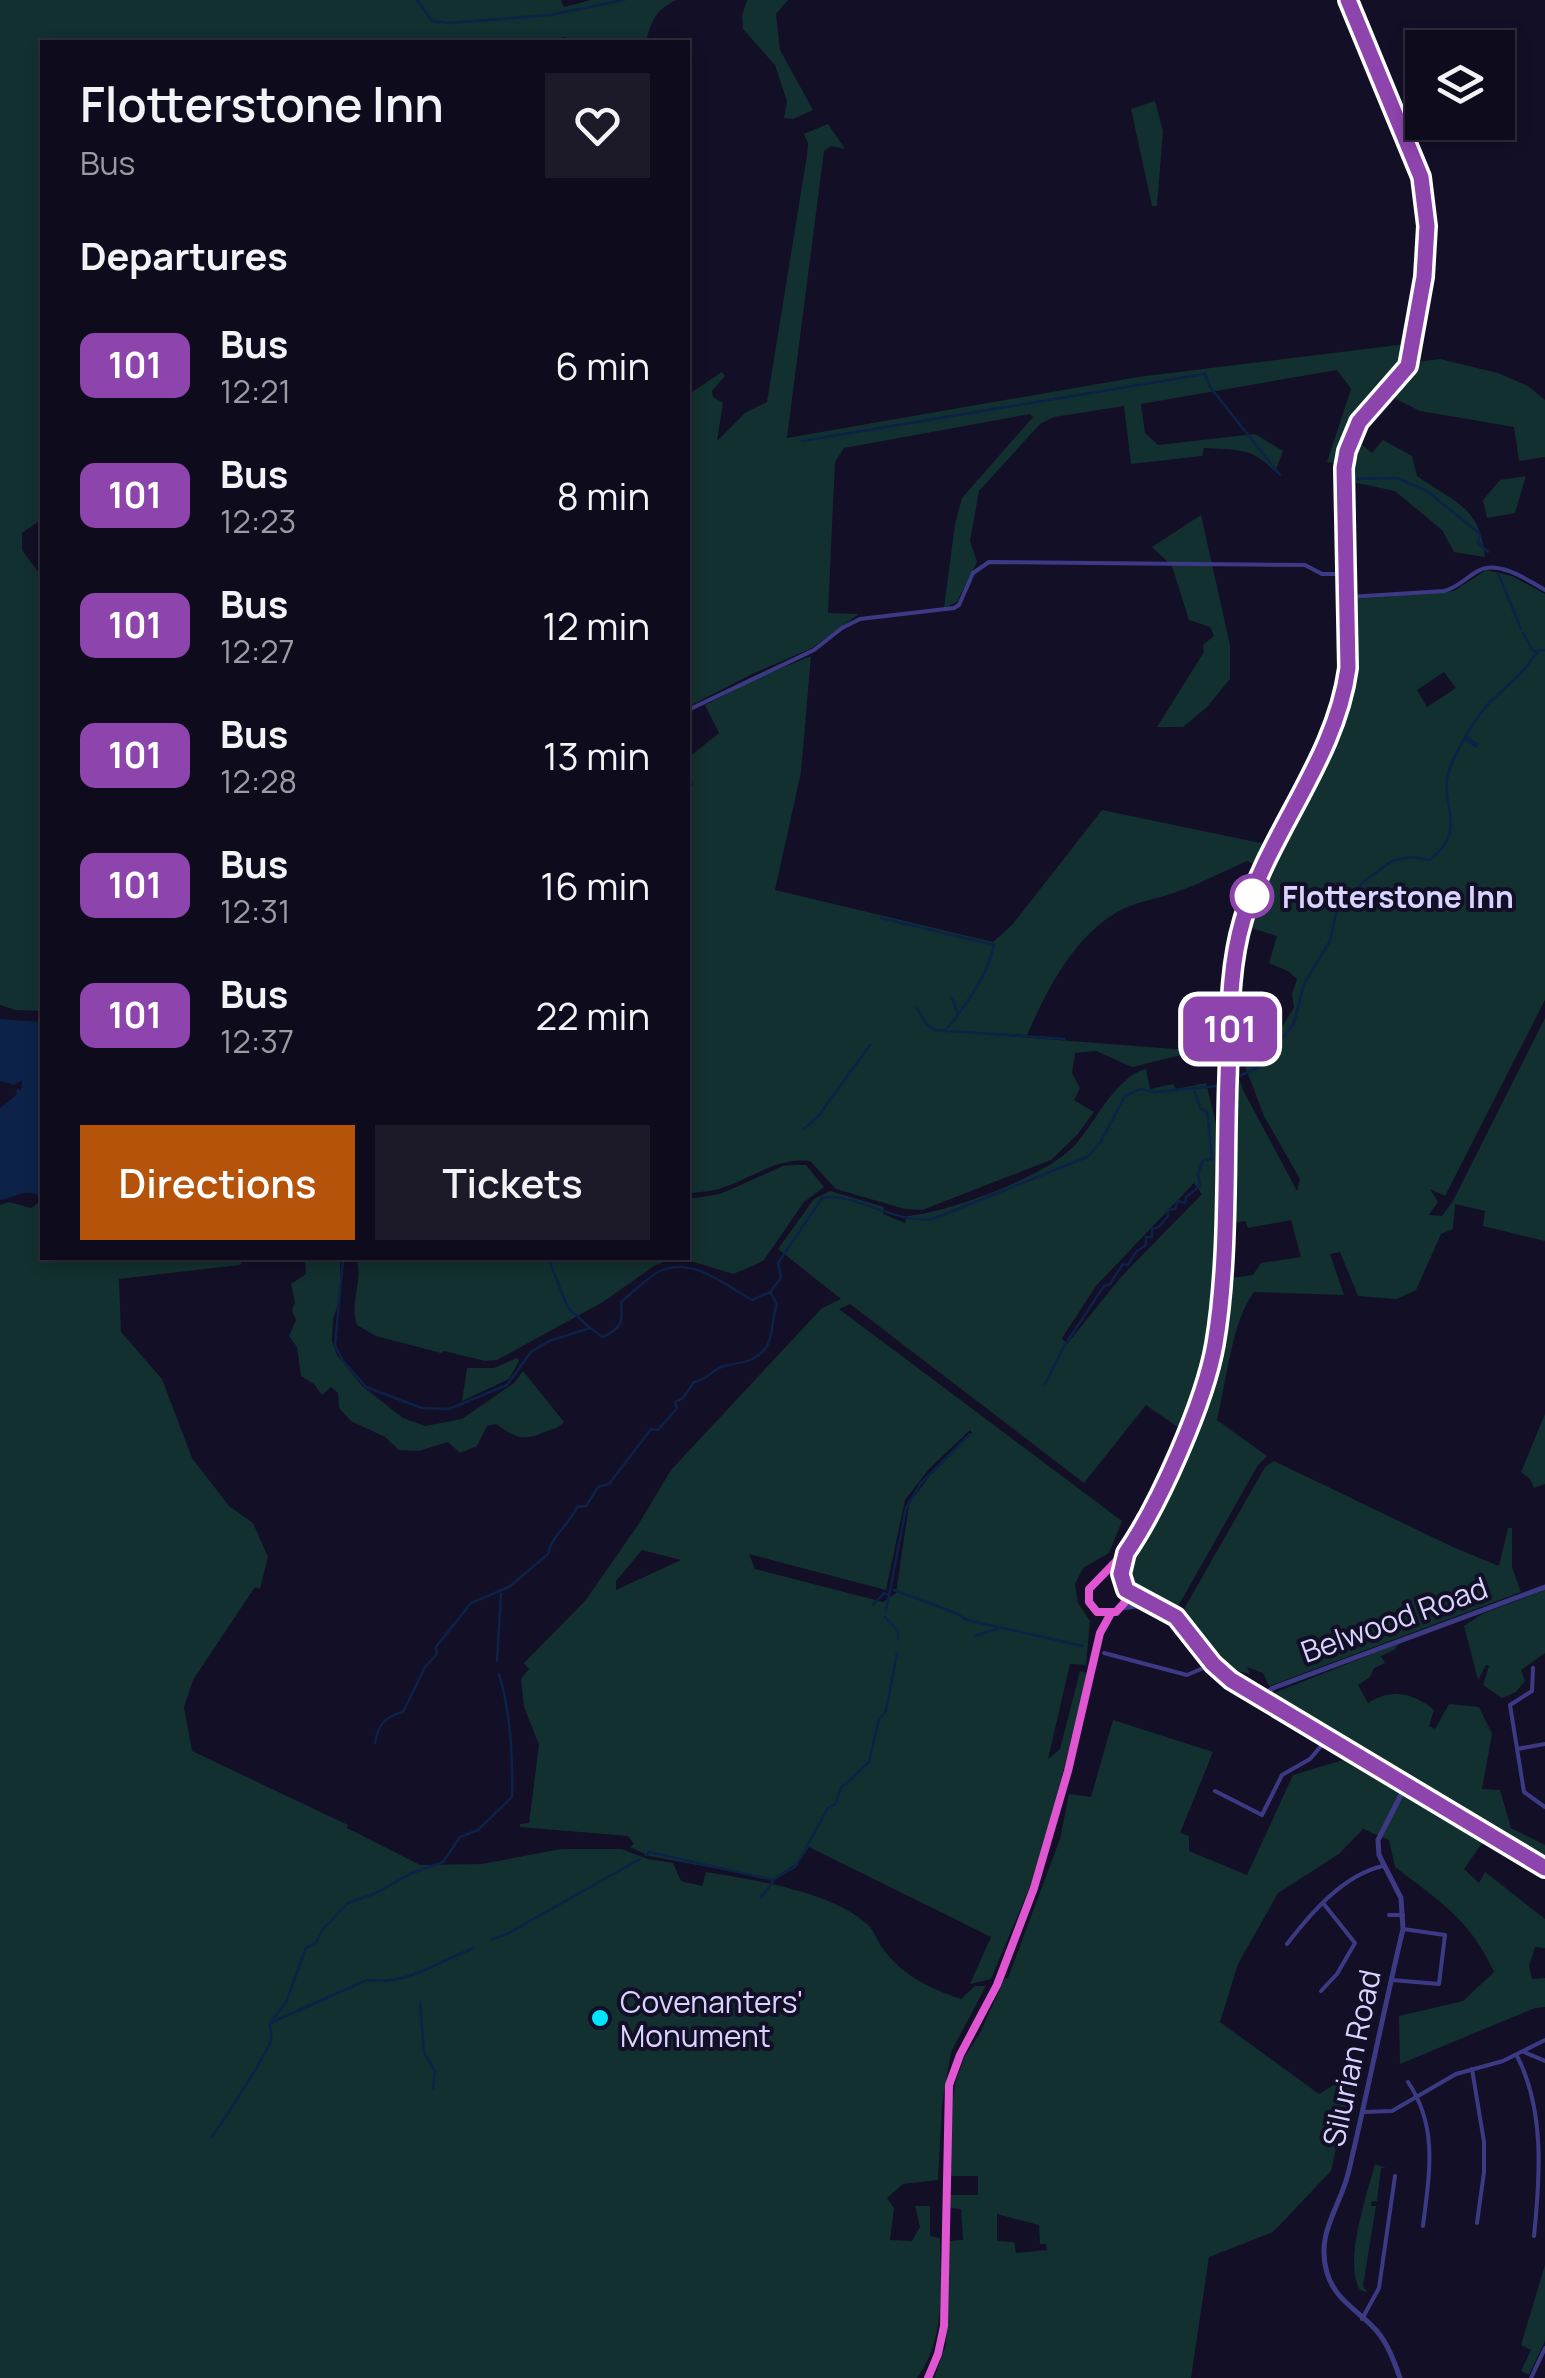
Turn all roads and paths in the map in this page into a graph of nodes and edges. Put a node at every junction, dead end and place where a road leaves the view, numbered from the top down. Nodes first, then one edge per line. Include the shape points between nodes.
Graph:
1 (1348, 0) edge
2 (1348, 574) junction
3 (1545, 590) edge
4 (1349, 597) junction
5 (690, 709) edge
6 (1126, 1553) junction
7 (1101, 1576) junction
8 (1124, 1586) junction
9 (1545, 1587) edge
10 (1152, 1604) junction
11 (1122, 1608) junction
12 (1097, 1612) junction
13 (1110, 1614) junction
14 (1100, 1632) junction
15 (1104, 1653) dead end
16 (1213, 1664) junction
17 (1533, 1668) dead end
18 (1262, 1697) junction
19 (1328, 1738) junction
20 (1545, 1744) edge
21 (1517, 1748) junction
22 (1406, 1786) junction
23 (1215, 1792) dead end
24 (1545, 1808) edge
25 (1383, 1866) junction
26 (1545, 1868) edge
27 (1323, 1903) junction
28 (1389, 1915) dead end
29 (1403, 1916) junction
30 (1402, 1929) junction
31 (1287, 1944) dead end
32 (1390, 1980) junction
33 (1321, 1991) dead end
34 (1545, 2040) edge
35 (1524, 2052) junction
36 (1517, 2056) junction
37 (1545, 2061) edge
38 (1472, 2069) junction
39 (1408, 2082) dead end
40 (1418, 2098) junction
41 (1360, 2113) junction
42 (1395, 2176) dead end
43 (1477, 2223) dead end
44 (1422, 2226) dead end
45 (1534, 2236) dead end
46 (1362, 2318) junction
47 (1545, 2348) edge
48 (928, 2378) edge
49 (1400, 2378) edge
50 (1531, 2378) edge

1 - 2 highway via 1421,177 1427,226 1408,366 1370,406 1347,451
2 - 4 highway
2 - 5 street via 1322,574 1305,565 989,562 973,573 954,608 860,619 814,650
3 - 4 street via 1486,568 1444,591
4 - 6 highway via 1342,700 1243,918 1232,984 1220,1291 1211,1360 1194,1417
6 - 7 highway
6 - 8 highway
7 - 8 highway
7 - 12 highway via 1088,1596
8 - 10 street
8 - 11 highway
9 - 18 street, Belwood Road
10 - 11 street
10 - 16 street via 1176,1617
11 - 13 highway
12 - 13 highway
12 - 14 highway
13 - 14 highway
14 - 48 highway via 1034,1888 949,2084 944,2326
15 - 16 street via 1187,1675
16 - 18 street
17 - 21 street via 1532,1692 1510,1705
18 - 19 street
19 - 22 street
19 - 23 street via 1299,1768 1282,1775 1262,1815
20 - 21 street
21 - 24 street via 1524,1792
22 - 25 street, Silurian Road via 1378,1840
22 - 26 street
25 - 27 street
25 - 29 street, Silurian Road via 1397,1886
27 - 31 street
27 - 33 street via 1355,1943
28 - 29 street
29 - 30 street, Silurian Road
30 - 32 street, Silurian Road
30 - 32 street via 1445,1936 1439,1984
32 - 41 street, Silurian Road
34 - 35 street
35 - 36 street
35 - 37 street
36 - 38 street
36 - 45 street via 1530,2088 1540,2150
38 - 40 street
38 - 43 street via 1484,2157
39 - 40 street
40 - 41 street via 1392,2111
40 - 44 street via 1430,2142
41 - 46 street, Silurian Road via 1324,2250 1338,2296
42 - 46 street via 1379,2288
46 - 49 street, Silurian Road via 1387,2346
47 - 50 street

